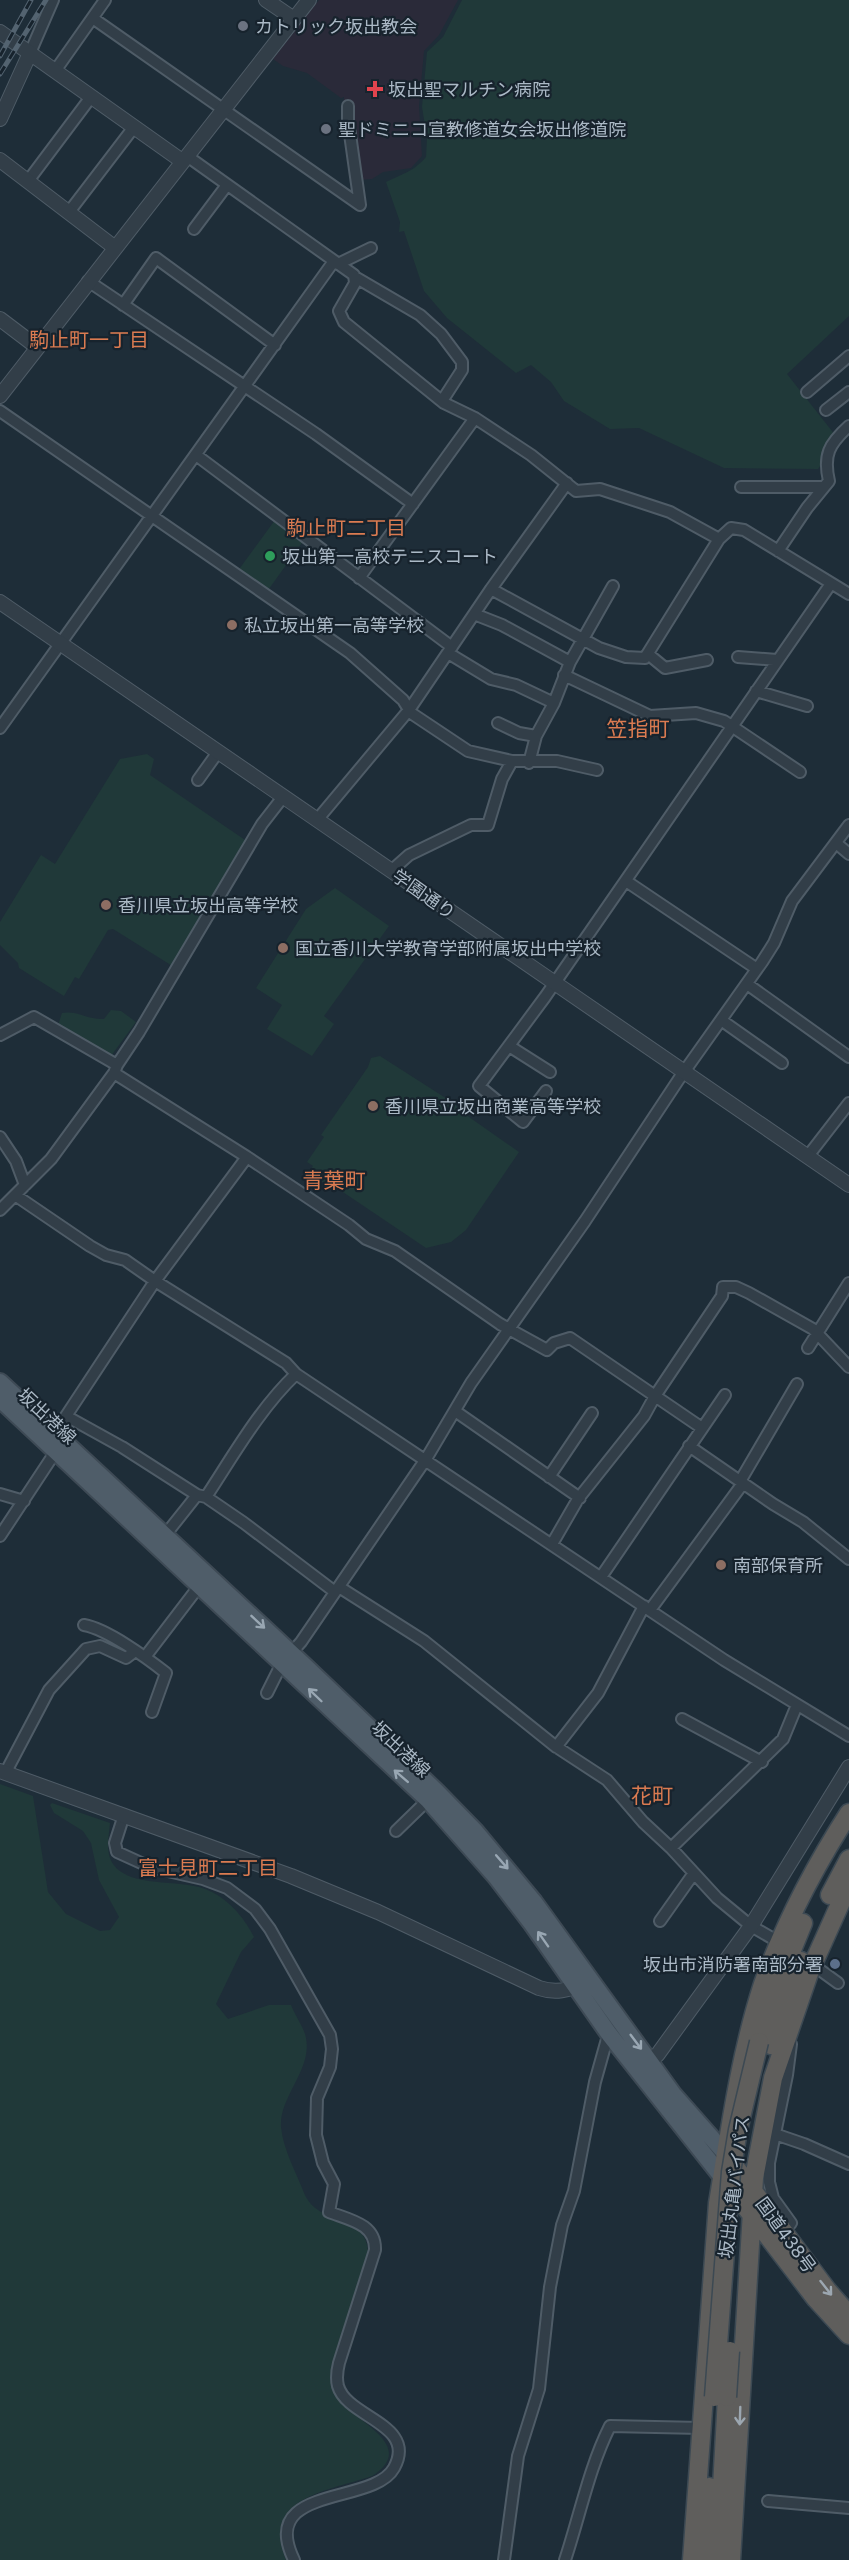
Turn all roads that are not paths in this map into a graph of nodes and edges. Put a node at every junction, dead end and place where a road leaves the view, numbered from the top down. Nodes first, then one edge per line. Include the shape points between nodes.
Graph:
1 (53, 0) edge
2 (105, 0) edge
3 (266, 0) edge
4 (309, 0) edge
5 (94, 19) junction
6 (294, 19) junction
7 (0, 32) edge
8 (30, 53) junction
9 (56, 71) junction
10 (91, 97) junction
11 (348, 106) dead end
12 (225, 109) junction
13 (0, 119) edge
14 (134, 127) junction
15 (184, 159) junction
16 (0, 160) edge
17 (28, 181) junction
18 (227, 185) junction
19 (69, 212) junction
20 (194, 229) dead end
21 (114, 247) junction
22 (371, 248) dead end
23 (336, 263) junction
24 (355, 278) junction
25 (88, 281) junction
26 (123, 305) junction
27 (2, 322) edge
28 (275, 345) junction
29 (37, 347) junction
30 (849, 356) edge
31 (244, 388) junction
32 (807, 392) dead end
33 (849, 392) edge
34 (0, 396) edge
35 (442, 400) junction
36 (826, 410) dead end
37 (0, 411) edge
38 (475, 418) junction
39 (849, 426) edge
40 (196, 455) junction
41 (567, 483) junction
42 (741, 487) dead end
43 (823, 488) junction
44 (413, 504) junction
45 (152, 517) junction
46 (719, 540) junction
47 (778, 551) junction
48 (359, 578) junction
49 (830, 585) junction
50 (613, 586) dead end
51 (491, 589) junction
52 (849, 594) edge
53 (0, 603) edge
54 (474, 614) junction
55 (584, 639) junction
56 (60, 644) junction
57 (450, 650) junction
58 (648, 654) junction
59 (738, 657) dead end
60 (707, 660) dead end
61 (777, 660) junction
62 (570, 662) junction
63 (564, 675) junction
64 (756, 691) junction
65 (554, 703) junction
66 (807, 706) dead end
67 (409, 710) junction
68 (498, 723) dead end
69 (731, 726) junction
70 (0, 728) edge
71 (536, 736) junction
72 (218, 752) junction
73 (512, 761) junction
74 (529, 763) junction
75 (597, 770) dead end
76 (800, 772) dead end
77 (198, 780) dead end
78 (283, 797) junction
79 (317, 820) junction
80 (849, 825) edge
81 (836, 843) junction
82 (849, 854) edge
83 (391, 871) junction
84 (626, 881) junction
85 (757, 969) junction
86 (554, 984) junction
87 (747, 984) junction
88 (721, 1020) junction
89 (0, 1035) edge
90 (509, 1046) junction
91 (849, 1057) edge
92 (782, 1063) dead end
93 (116, 1069) junction
94 (550, 1072) dead end
95 (684, 1072) junction
96 (546, 1091) dead end
97 (849, 1103) edge
98 (0, 1137) edge
99 (808, 1156) junction
100 (247, 1157) junction
101 (25, 1185) junction
102 (849, 1185) edge
103 (15, 1195) junction
104 (0, 1210) edge
105 (155, 1281) junction
106 (849, 1283) edge
107 (509, 1330) junction
108 (817, 1333) junction
109 (808, 1348) dead end
110 (849, 1367) edge
111 (296, 1374) junction
112 (0, 1382) edge
113 (797, 1384) dead end
114 (725, 1395) dead end
115 (654, 1396) junction
116 (0, 1399) edge
117 (455, 1411) junction
118 (592, 1413) dead end
119 (66, 1416) junction
120 (702, 1428) junction
121 (56, 1443) junction
122 (689, 1446) junction
123 (426, 1459) junction
124 (549, 1477) junction
125 (742, 1482) junction
126 (0, 1494) edge
127 (202, 1496) junction
128 (580, 1498) junction
129 (24, 1500) junction
130 (0, 1536) edge
131 (161, 1540) junction
132 (552, 1544) junction
133 (849, 1559) edge
134 (601, 1577) junction
135 (204, 1580) junction
136 (337, 1590) junction
137 (647, 1608) junction
138 (84, 1625) dead end
139 (140, 1654) junction
140 (286, 1658) junction
141 (267, 1693) dead end
142 (797, 1705) junction
143 (152, 1712) dead end
144 (682, 1719) dead end
145 (849, 1736) edge
146 (556, 1747) junction
147 (762, 1762) junction
148 (849, 1767) edge
149 (4, 1773) edge
150 (432, 1796) junction
151 (849, 1813) edge
152 (124, 1815) junction
153 (396, 1831) dead end
154 (849, 1834) edge
155 (671, 1848) junction
156 (849, 1859) edge
157 (694, 1873) junction
158 (849, 1884) edge
159 (660, 1921) dead end
160 (751, 1926) junction
161 (782, 1944) junction
162 (810, 1962) junction
163 (582, 1982) junction
164 (838, 1983) dead end
165 (616, 2014) junction
166 (609, 2034) junction
167 (792, 2038) dead end
168 (765, 2044) junction
169 (646, 2067) junction
170 (733, 2113) junction
171 (704, 2129) junction
172 (769, 2132) junction
173 (725, 2153) junction
174 (849, 2164) edge
175 (722, 2176) junction
176 (754, 2190) junction
177 (751, 2217) junction
178 (779, 2244) junction
179 (749, 2254) junction
180 (849, 2315) edge
181 (849, 2335) edge
182 (721, 2397) junction
183 (701, 2428) junction
184 (768, 2501) dead end
185 (849, 2508) edge
186 (294, 2560) edge
187 (504, 2560) edge
188 (565, 2560) edge
189 (692, 2560) edge
190 (705, 2560) edge
191 (718, 2560) edge
192 (731, 2560) edge

1 - 8 street
2 - 5 street
3 - 6 street
4 - 6 street
5 - 9 street
5 - 12 street
6 - 12 street
7 - 8 street
8 - 9 street
8 - 13 street
9 - 10 street
10 - 14 street
10 - 17 street
11 - 12 street via 360,205
12 - 15 street
14 - 15 street
14 - 19 street
15 - 18 street
15 - 21 street
16 - 17 street
17 - 19 street
18 - 20 street
18 - 23 street
19 - 21 street
21 - 25 street
22 - 23 street
23 - 24 street
23 - 28 street
24 - 35 street via 339,311 341,319
24 - 35 street via 420,315 462,362 462,370
25 - 26 street
25 - 29 street
26 - 28 street via 156,258
26 - 31 street
27 - 29 street
28 - 31 street
29 - 34 street
30 - 32 street
31 - 40 street
31 - 44 street
33 - 36 street
35 - 38 street
37 - 45 street
38 - 41 street
38 - 44 street
39 - 43 street via 827,453 829,481
40 - 45 street
40 - 48 street
41 - 46 street via 578,491 600,489 670,512
41 - 51 street
42 - 43 street
43 - 47 street
44 - 48 street
45 - 56 street
45 - 67 street via 350,653 403,700
46 - 47 street via 728,530 737,528
46 - 58 street
47 - 49 street
48 - 57 street
49 - 52 street
49 - 61 street
50 - 55 street
51 - 54 street
51 - 55 street
53 - 56 street, 学園通り
54 - 57 street
54 - 62 street
55 - 58 street via 626,657 645,658
55 - 62 street
56 - 70 street
56 - 72 street, 学園通り
57 - 65 street via 491,679 516,685
57 - 67 street
58 - 60 street via 665,668
59 - 61 street
61 - 64 street
62 - 63 street
63 - 65 street
63 - 69 street via 650,716 696,713
64 - 66 street
64 - 69 street
65 - 71 street
67 - 73 street via 468,751
67 - 79 street
68 - 71 street
69 - 76 street
69 - 84 street
71 - 74 street
72 - 77 street
72 - 78 street, 学園通り
73 - 74 street
73 - 83 street via 502,779 488,825 471,825 409,855
74 - 75 street via 557,761
78 - 79 street, 学園通り
78 - 93 street via 262,824
79 - 83 street, 学園通り
80 - 81 street
81 - 82 street
81 - 85 street via 792,901 774,943
83 - 86 street, 学園通り
84 - 85 street
84 - 86 street
85 - 87 street
86 - 90 street
86 - 95 street, 学園通り
87 - 88 street
87 - 91 street
88 - 92 street
88 - 95 street
89 - 93 street via 34,1017
90 - 94 street
90 - 96 street via 479,1086 523,1122
93 - 100 street
93 - 101 street via 51,1159
95 - 99 street, 学園通り
95 - 107 street
97 - 99 street
98 - 101 street via 16,1161
99 - 102 street, 学園通り
100 - 105 street
100 - 107 street via 366,1239 402,1255
101 - 103 street
103 - 104 street
103 - 105 street via 90,1246 125,1260
105 - 111 street via 286,1363
105 - 119 street
106 - 108 street
107 - 115 street via 547,1350 570,1338
107 - 117 street
108 - 109 street
108 - 110 street
108 - 115 street via 749,1293 723,1287 722,1296
111 - 123 street
111 - 127 street
112 - 121 main road, 坂出港線
113 - 125 street
114 - 120 street
115 - 120 street
115 - 128 street via 644,1416
116 - 121 main road, 坂出港線
117 - 123 street
117 - 124 street
118 - 124 street
119 - 121 street
119 - 127 street
120 - 122 street
121 - 129 street
121 - 131 main road, 坂出港線
122 - 125 street
122 - 134 street
123 - 132 street
123 - 136 street
124 - 128 street
125 - 133 street via 803,1522
125 - 137 street
126 - 129 street
127 - 131 street
127 - 136 street
128 - 132 street
129 - 130 street
131 - 135 main road, 坂出港線
132 - 134 street
134 - 137 street
135 - 139 street
135 - 140 main road, 坂出港線
136 - 140 street
136 - 146 street via 424,1641
137 - 142 street
137 - 146 street via 598,1692
138 - 139 street
139 - 143 street via 165,1673
139 - 149 street via 126,1658 100,1646 81,1654 49,1690
140 - 141 street
140 - 150 main road, 坂出港線
142 - 145 street
142 - 147 street via 783,1739
144 - 147 street
146 - 155 street via 607,1780
147 - 155 street
148 - 160 street
149 - 152 street
150 - 153 street
150 - 163 main road, 坂出港線 via 507,1868
151 - 161 highway via 812,1877
152 - 163 street via 378,1912 539,1988 553,1991
152 - 186 street via 115,1843 117,1852 150,1867 227,1888 255,1909 330,2035 330,2067 317,2098 316,2135 333,2184 329,2212 365,2226 376,2240 339,2363 338,2388 390,2433 400,2451 393,2471 381,2480 306,2504 296,2514 289,2524 288,2536
154 - 168 highway, 坂出丸亀バイパス via 795,1940
155 - 157 street
156 - 168 highway, 坂出丸亀バイパス
157 - 159 street
157 - 160 street
158 - 162 highway
160 - 161 street
160 - 169 street
161 - 170 highway via 763,1985
162 - 164 street
162 - 172 highway via 773,2078
163 - 165 main road, 坂出港線
163 - 166 main road, 坂出港線
165 - 166 street
165 -> 169 main road, 坂出港線
166 - 169 main road, 坂出港線
166 - 187 street via 595,2082 574,2191 562,2224 550,2287 539,2389 518,2456
167 - 172 street via 788,2075
168 - 182 highway, 坂出丸亀バイパス, bridge via 740,2197
169 - 171 main road, 坂出港線
169 - 175 main road, 坂出港線
170 - 171 main road via 720,2129
170 - 173 highway
171 - 173 main road, 坂出港線
172 - 174 street
172 - 176 highway
172 - 178 street via 773,2198 791,2223
173 - 175 highway
173 - 176 highway, 国道438号
175 - 177 highway, 国道438号
175 - 183 highway
176 - 177 highway
176 - 178 highway, 国道438号
177 - 178 highway, 国道438号
177 - 179 highway
178 - 179 highway via 757,2248
178 -> 180 highway, 国道438号
178 - 181 highway, 国道438号 via 831,2317
179 -> 192 highway
182 - 190 highway, 坂出丸亀バイパス
182 - 191 highway, 坂出丸亀バイパス
183 - 188 street via 610,2426 595,2455
183 - 189 highway
184 - 185 street

